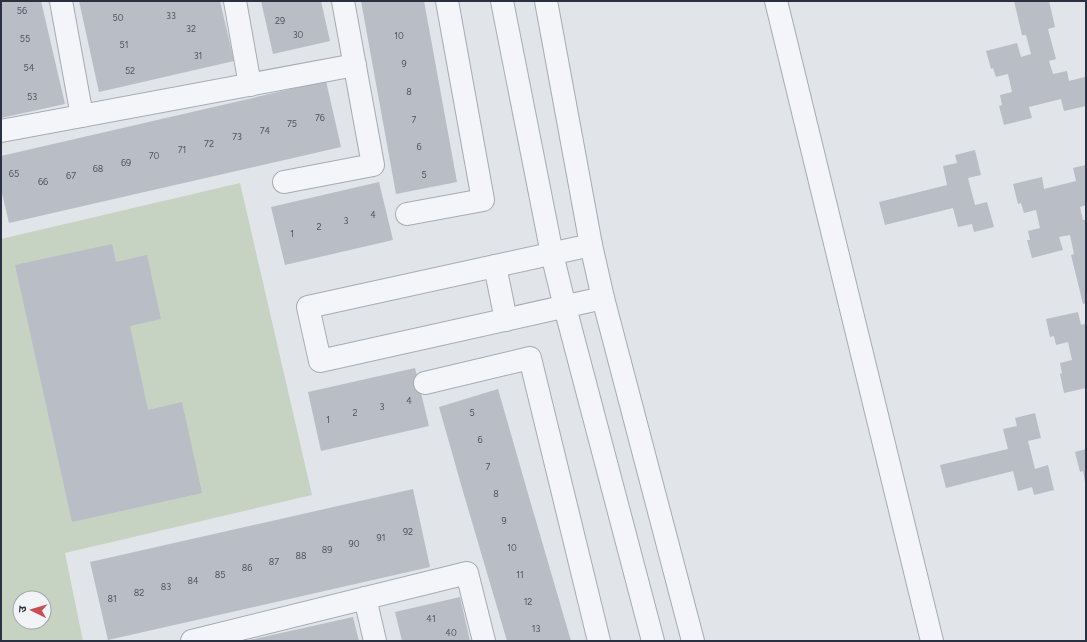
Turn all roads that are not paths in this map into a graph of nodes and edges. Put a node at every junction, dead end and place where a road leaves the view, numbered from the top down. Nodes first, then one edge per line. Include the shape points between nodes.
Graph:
1 (61, 1) edge
2 (234, 1) edge
3 (343, 1) edge
4 (447, 1) edge
5 (502, 1) edge
6 (546, 1) edge
7 (776, 1) edge
8 (355, 65) junction
9 (250, 85) junction
10 (82, 116) junction
11 (1, 131) edge
12 (284, 182) dead end
13 (407, 214) dead end
14 (590, 245) junction
15 (552, 254) junction
16 (494, 266) junction
17 (603, 298) junction
18 (565, 307) junction
19 (506, 320) junction
20 (425, 384) dead end
21 (365, 598) junction
22 (200, 640) edge
23 (375, 641) edge
24 (484, 641) edge
25 (600, 641) edge
26 (653, 641) edge
27 (693, 641) edge
28 (932, 641) edge

1 - 10 street
2 - 9 street
3 - 8 street
4 - 13 street via 483,200
5 - 15 street
6 - 14 street
7 - 28 street
8 - 9 street
8 - 12 street via 373,165
9 - 10 street
10 - 11 street
14 - 15 street
14 - 17 street
15 - 16 street
15 - 18 street
16 - 19 street
16 - 19 street via 308,308 320,361
17 - 18 street
17 - 27 street
18 - 19 street
18 - 26 street
20 - 25 street via 530,358
21 - 22 street
21 - 23 street
21 - 24 street via 467,573

